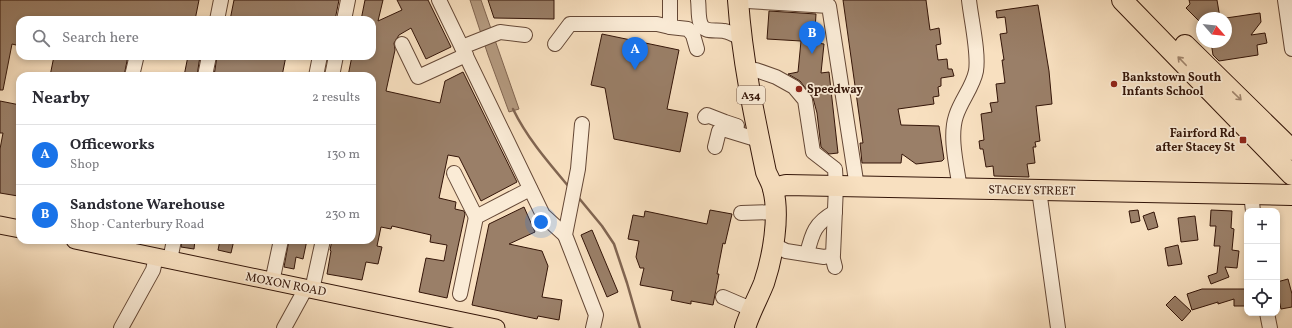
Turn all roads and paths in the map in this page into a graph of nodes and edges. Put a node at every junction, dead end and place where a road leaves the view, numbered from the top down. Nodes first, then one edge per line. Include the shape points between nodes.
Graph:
1 (221, 0) edge
2 (348, 0) edge
3 (439, 0) edge
4 (670, 0) edge
5 (698, 0) edge
6 (744, 0) edge
7 (969, 0) edge
8 (1122, 0) edge
9 (1139, 0) edge
10 (1285, 0) edge
11 (699, 14) junction
12 (218, 16) edge
13 (345, 16) edge
14 (670, 27) junction
15 (688, 29) junction
16 (525, 36) dead end
17 (741, 38) junction
18 (402, 44) dead end
19 (555, 44) dead end
20 (1292, 49) edge
21 (697, 50) dead end
22 (464, 51) junction
23 (136, 60) edge
24 (208, 60) edge
25 (319, 60) edge
26 (335, 60) edge
27 (756, 70) junction
28 (133, 72) edge
29 (206, 72) edge
30 (317, 72) edge
31 (333, 72) edge
32 (705, 117) dead end
33 (582, 124) dead end
34 (758, 132) junction
35 (715, 147) dead end
36 (1285, 155) edge
37 (454, 173) dead end
38 (1292, 175) edge
39 (836, 186) junction
40 (857, 187) junction
41 (773, 188) junction
42 (530, 189) junction
43 (960, 189) junction
44 (1039, 190) junction
45 (1292, 195) edge
46 (1256, 200) edge
47 (775, 212) junction
48 (835, 212) junction
49 (741, 213) dead end
50 (476, 217) junction
51 (0, 225) edge
52 (16, 228) edge
53 (565, 235) junction
54 (94, 244) edge
55 (172, 244) edge
56 (280, 244) edge
57 (322, 244) edge
58 (772, 244) junction
59 (807, 254) junction
60 (163, 259) junction
61 (272, 282) junction
62 (309, 289) junction
63 (460, 294) dead end
64 (723, 297) dead end
65 (751, 309) junction
66 (1268, 316) edge
67 (451, 324) edge
68 (121, 328) edge
69 (284, 328) edge
70 (496, 328) edge
71 (593, 328) edge
72 (745, 328) edge
73 (1058, 328) edge
74 (1270, 328) edge

1 - 12 street
2 - 13 street
3 - 22 street
4 - 14 street
5 - 11 street
6 - 17 highway, A34
6 - 27 highway, A34
6 - 40 street via 829,6
7 - 43 street via 977,60 976,71 954,124
36 -> 8 highway
9 -> 36 highway
10 - 20 street
11 - 15 street
11 - 17 street via 700,23 706,29 722,30
14 - 15 street
14 - 19 street via 657,24 570,24
15 - 21 street via 693,35
16 - 22 street via 500,32 488,36
17 - 34 highway, A34
18 - 22 street via 418,78
22 - 42 street
23 - 28 street
24 - 29 street
25 - 30 street
26 - 31 street
27 - 39 street via 794,87 805,100 813,152 835,169
27 - 41 highway, A34 via 776,171
32 - 34 street via 707,115
33 - 53 street via 578,169
34 - 35 street via 719,130
34 - 41 highway, A34 via 766,172
36 - 38 highway
36 - 46 highway via 1278,180
37 - 50 street
39 - 40 highway, STACEY STREET
39 - 41 highway, STACEY STREET via 786,185
39 - 48 street
40 - 43 highway, STACEY STREET
41 - 47 highway, A34
42 - 50 street
42 - 53 street via 543,215
43 - 44 highway, STACEY STREET
44 - 46 highway, STACEY STREET
44 - 73 street
45 - 46 highway, STACEY STREET
47 - 49 street
47 - 58 highway, A34
48 - 59 street via 824,218 813,232
48 - 59 street via 833,261
50 - 63 street
51 - 52 main road
53 - 71 street via 596,315
54 - 60 main road, MOXON ROAD
55 - 60 street
56 - 61 street
57 - 62 street
58 - 59 street via 786,251
58 - 65 highway, A34 via 764,282
60 - 61 main road, MOXON ROAD
60 - 68 street via 153,270
61 - 62 main road, MOXON ROAD
62 - 67 main road, MOXON ROAD
62 - 69 street
64 - 65 street
65 - 72 highway, A34
66 - 74 street
67 - 70 main road, MOXON ROAD

